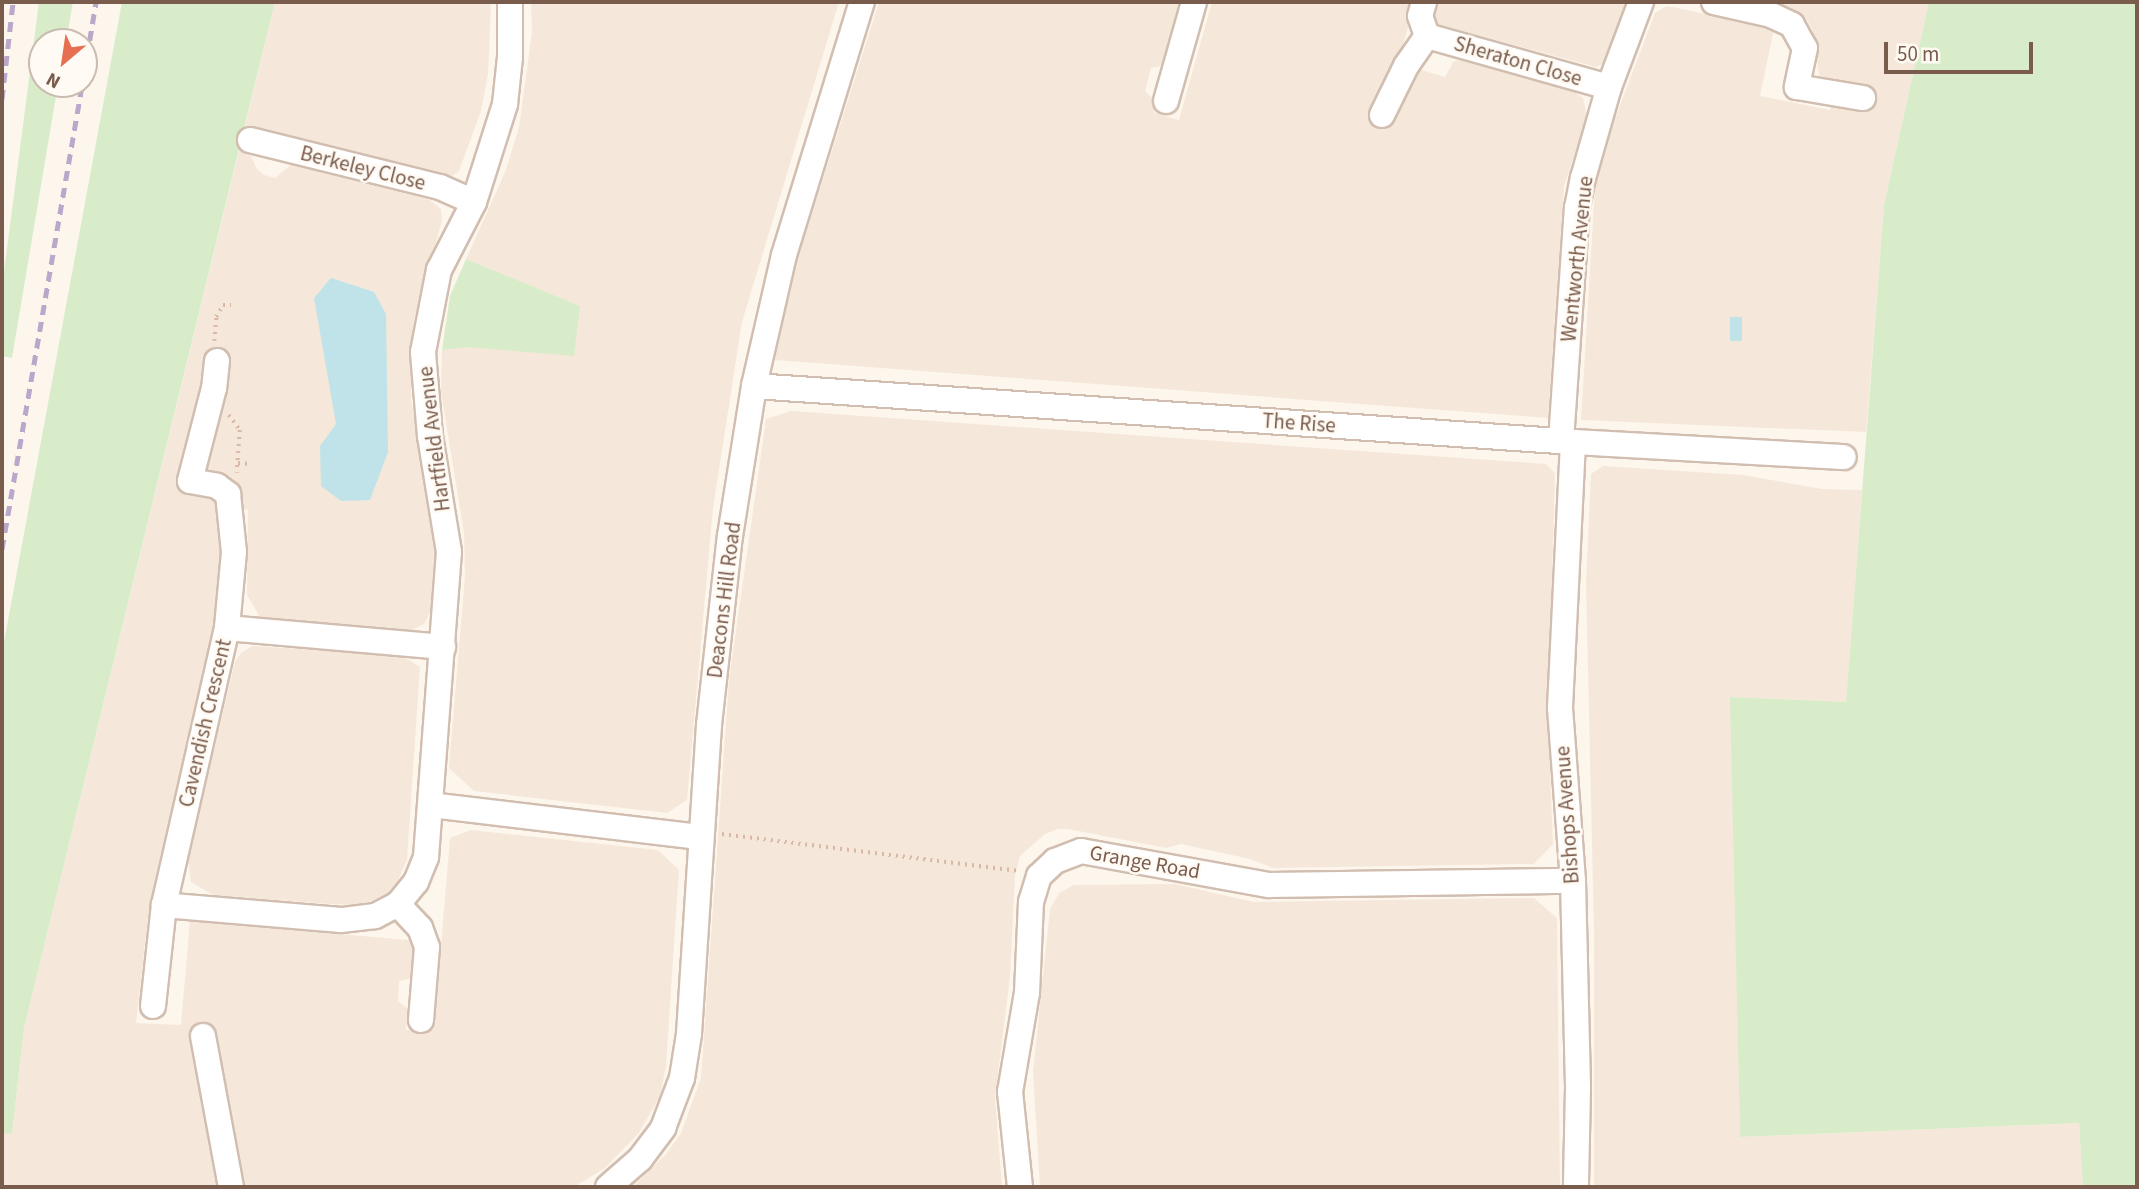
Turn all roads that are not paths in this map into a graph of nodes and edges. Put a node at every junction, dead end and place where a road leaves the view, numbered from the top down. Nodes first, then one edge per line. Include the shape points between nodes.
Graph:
1 (510, 2) edge
2 (862, 2) edge
3 (1194, 2) edge
4 (1424, 2) edge
5 (1641, 2) edge
6 (1714, 2) edge
7 (1427, 36) junction
8 (1609, 87) junction
9 (1863, 98) dead end
10 (1166, 101) dead end
11 (1382, 115) dead end
12 (250, 140) dead end
13 (474, 202) junction
14 (216, 361) dead end
15 (754, 387) junction
16 (1567, 442) junction
17 (1844, 457) dead end
18 (227, 628) junction
19 (443, 647) junction
20 (430, 805) junction
21 (706, 835) junction
22 (1573, 881) junction
23 (398, 904) junction
24 (164, 905) junction
25 (153, 1006) dead end
26 (421, 1020) dead end
27 (203, 1036) dead end
28 (231, 1187) edge
29 (608, 1187) edge
30 (1020, 1187) edge
31 (1576, 1187) edge

1 - 13 street, Hartfield Avenue via 505,104
2 - 15 street, Deacons Hill Road via 784,255
3 - 10 street
4 - 7 street, Sheraton Close via 1420,16
5 - 8 street, Wentworth Avenue
6 - 9 street via 1792,24 1805,48 1797,87
7 - 8 street, Sheraton Close
7 - 11 street, Sheraton Close
8 - 16 street, Wentworth Avenue via 1577,208
12 - 13 street, Berkeley Close via 440,187
13 - 19 street, Hartfield Avenue via 439,271 424,352 430,436 449,552
14 - 18 street via 214,388 190,481 217,486 228,494 233,564
15 - 16 street, The Rise
15 - 21 street, Deacons Hill Road via 730,536
16 - 17 street, The Rise
16 - 22 street, Bishops Avenue via 1560,708
18 - 19 street, Cavendish Crescent
18 - 24 street, Cavendish Crescent
19 - 20 street, Hartfield Avenue
20 - 21 street
20 - 23 street, Hartfield Avenue via 426,858 416,882
21 - 29 street, Deacons Hill Road via 682,1078 663,1128 640,1159
22 - 30 street, Grange Road via 1269,885 1081,851 1055,861 1039,876 1031,902 1027,993 1010,1092
22 - 31 street, Bishops Avenue
23 - 24 street via 375,916 341,920
23 - 26 street via 421,929 427,947
24 - 25 street, Cavendish Crescent
27 - 28 street

